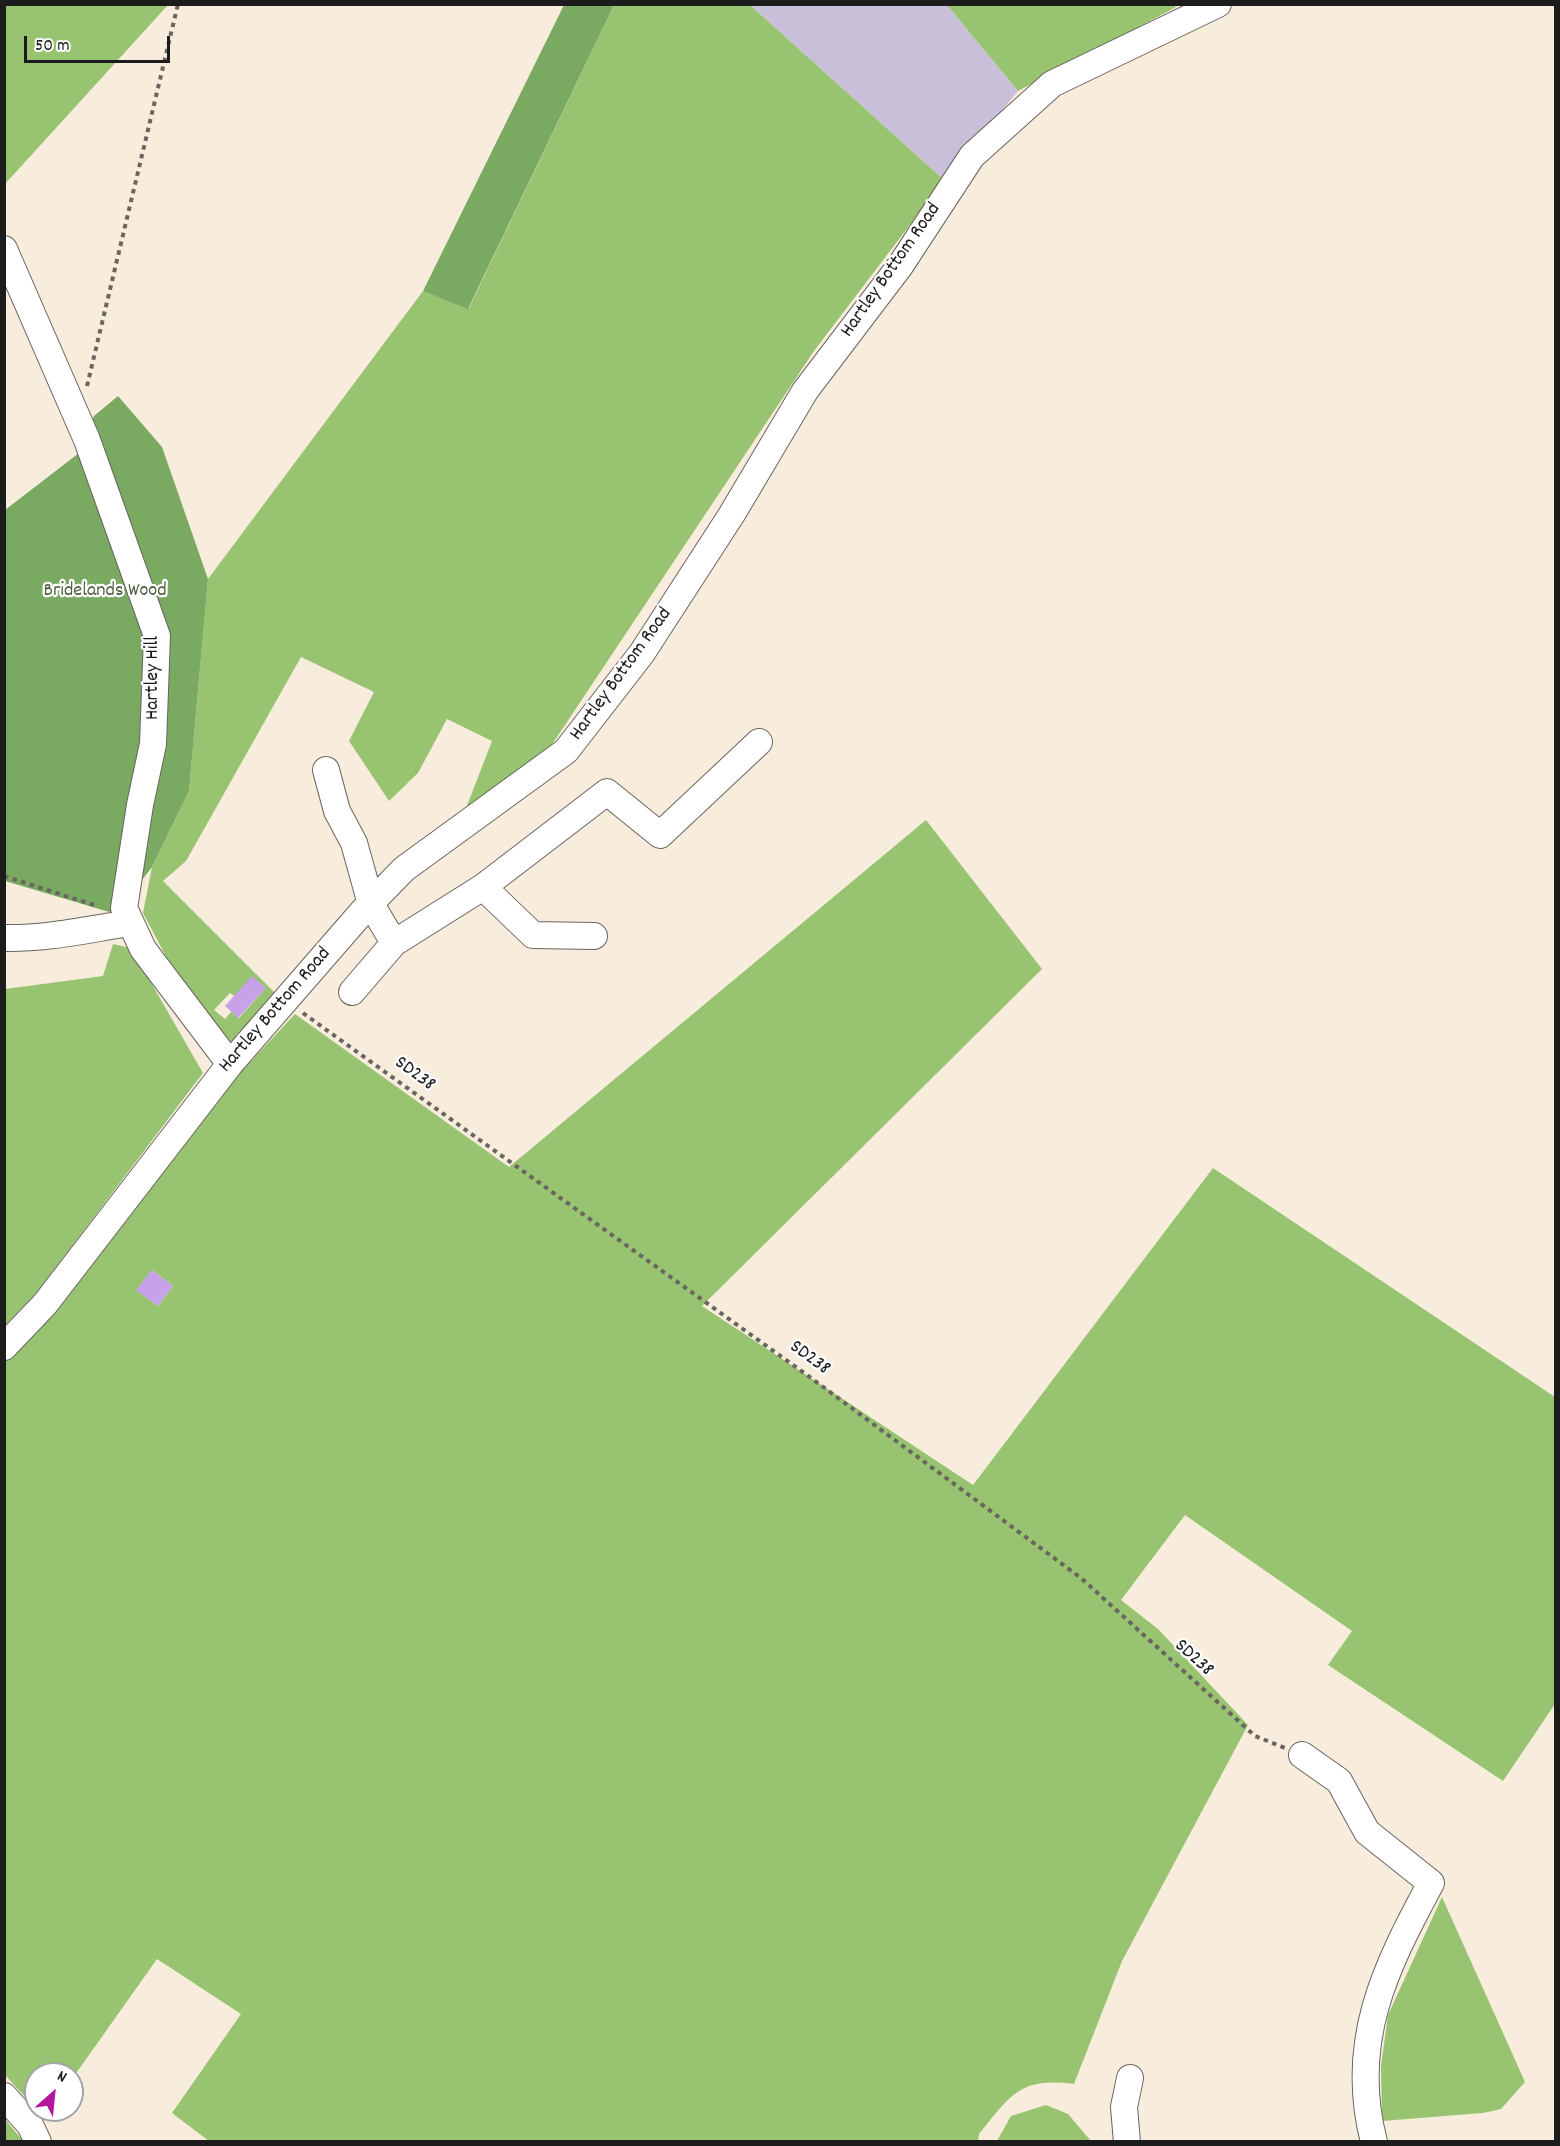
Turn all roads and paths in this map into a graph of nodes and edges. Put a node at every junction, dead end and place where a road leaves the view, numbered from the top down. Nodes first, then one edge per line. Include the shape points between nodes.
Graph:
1 (178, 4) edge
2 (1218, 4) edge
3 (4, 249) edge
4 (75, 412) junction
5 (759, 742) dead end
6 (326, 770) dead end
7 (4, 876) edge
8 (483, 887) junction
9 (371, 904) junction
10 (128, 916) junction
11 (594, 936) dead end
12 (4, 938) edge
13 (394, 943) junction
14 (352, 992) dead end
15 (286, 1000) junction
16 (230, 1064) junction
17 (4, 1347) edge
18 (1302, 1755) joint
19 (1130, 2079) dead end
20 (4, 2096) edge
21 (38, 2142) edge
22 (1127, 2142) edge
23 (1374, 2142) edge

1 - 4 path via 83,401
2 - 9 street, Hartley Bottom Road via 1052,84 972,156 900,266 805,391 642,653 567,751 404,869
3 - 4 street, Hartley Hill
4 - 10 street, Hartley Hill via 157,636 153,744 140,805
5 - 8 street via 660,835 607,792
6 - 9 street via 337,811 354,843
7 - 10 path
8 - 11 street via 534,934
8 - 13 street
9 - 13 street
9 - 15 street, Hartley Bottom Road
10 - 12 street via 36,939
10 - 16 street via 142,949
13 - 14 street
15 - 16 street, Hartley Bottom Road
15 - 18 path, SD238 via 1071,1570 1254,1736
16 - 17 street, Hartley Bottom Road via 45,1304
18 - 23 street via 1339,1780 1367,1832 1431,1883 1397,1950 1371,2020 1364,2065
19 - 22 street via 1124,2107
20 - 21 street via 30,2125

